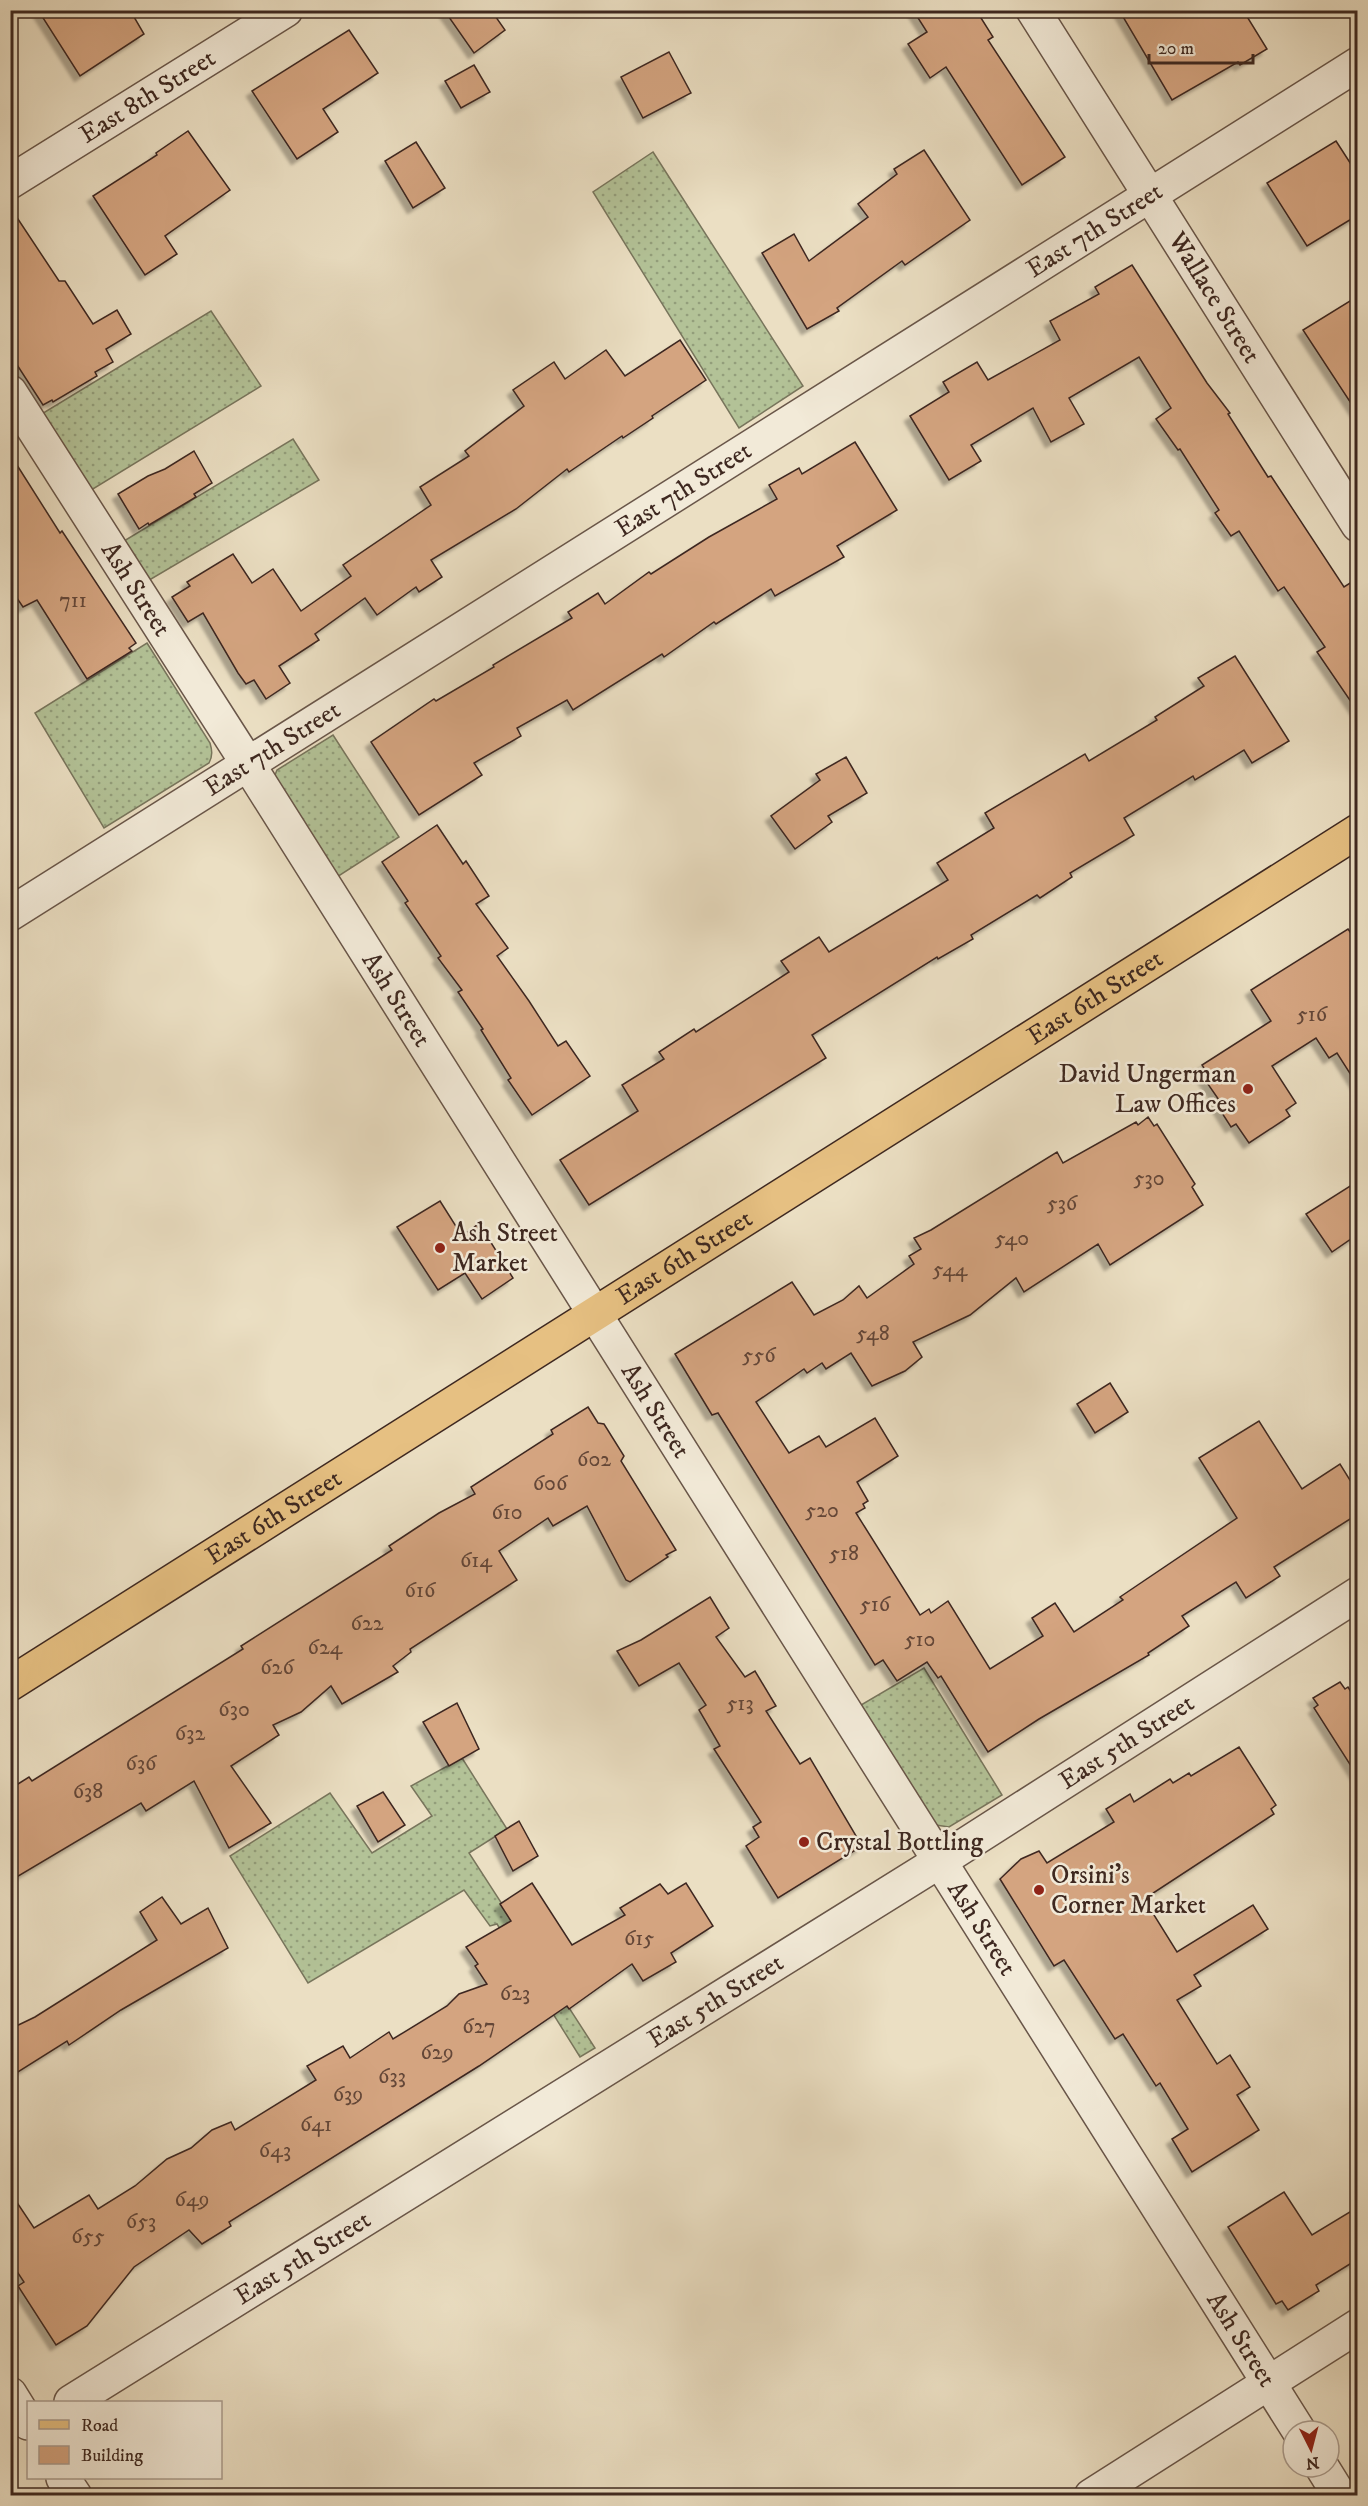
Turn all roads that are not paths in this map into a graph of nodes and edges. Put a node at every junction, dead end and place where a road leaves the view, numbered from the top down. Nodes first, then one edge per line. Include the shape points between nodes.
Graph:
1 (286, 10) edge
2 (1033, 10) edge
3 (1358, 64) edge
4 (10, 182) edge
5 (1151, 195) junction
6 (10, 392) edge
7 (1358, 525) edge
8 (248, 764) junction
9 (1358, 831) edge
10 (10, 914) edge
11 (593, 1315) junction
12 (1358, 1594) edge
13 (10, 1684) edge
14 (940, 1861) junction
15 (1358, 2326) edge
16 (1268, 2383) junction
17 (10, 2394) edge
18 (74, 2401) edge
19 (1291, 2419) edge
20 (27, 2420) edge
21 (27, 2430) edge
22 (10, 2440) edge
23 (64, 2479) edge
24 (1329, 2479) edge
25 (75, 2496) edge
26 (1091, 2496) edge
27 (1340, 2496) edge

1 - 4 street, East 8th Street
2 - 5 street, Wallace Street
3 - 5 street, East 7th Street
5 - 7 street, Wallace Street
5 - 8 street, East 7th Street
6 - 8 street, Ash Street
8 - 10 street, East 7th Street
8 - 11 street, Ash Street
9 - 11 main road, East 6th Street
11 - 13 main road, East 6th Street
11 - 14 street, Ash Street
12 - 14 street, East 5th Street
14 - 16 street, Ash Street
14 - 18 street, East 5th Street
15 - 16 street
16 - 19 street, Ash Street
16 - 26 street
17 - 20 street
21 - 22 street
23 - 25 street
24 - 27 street

